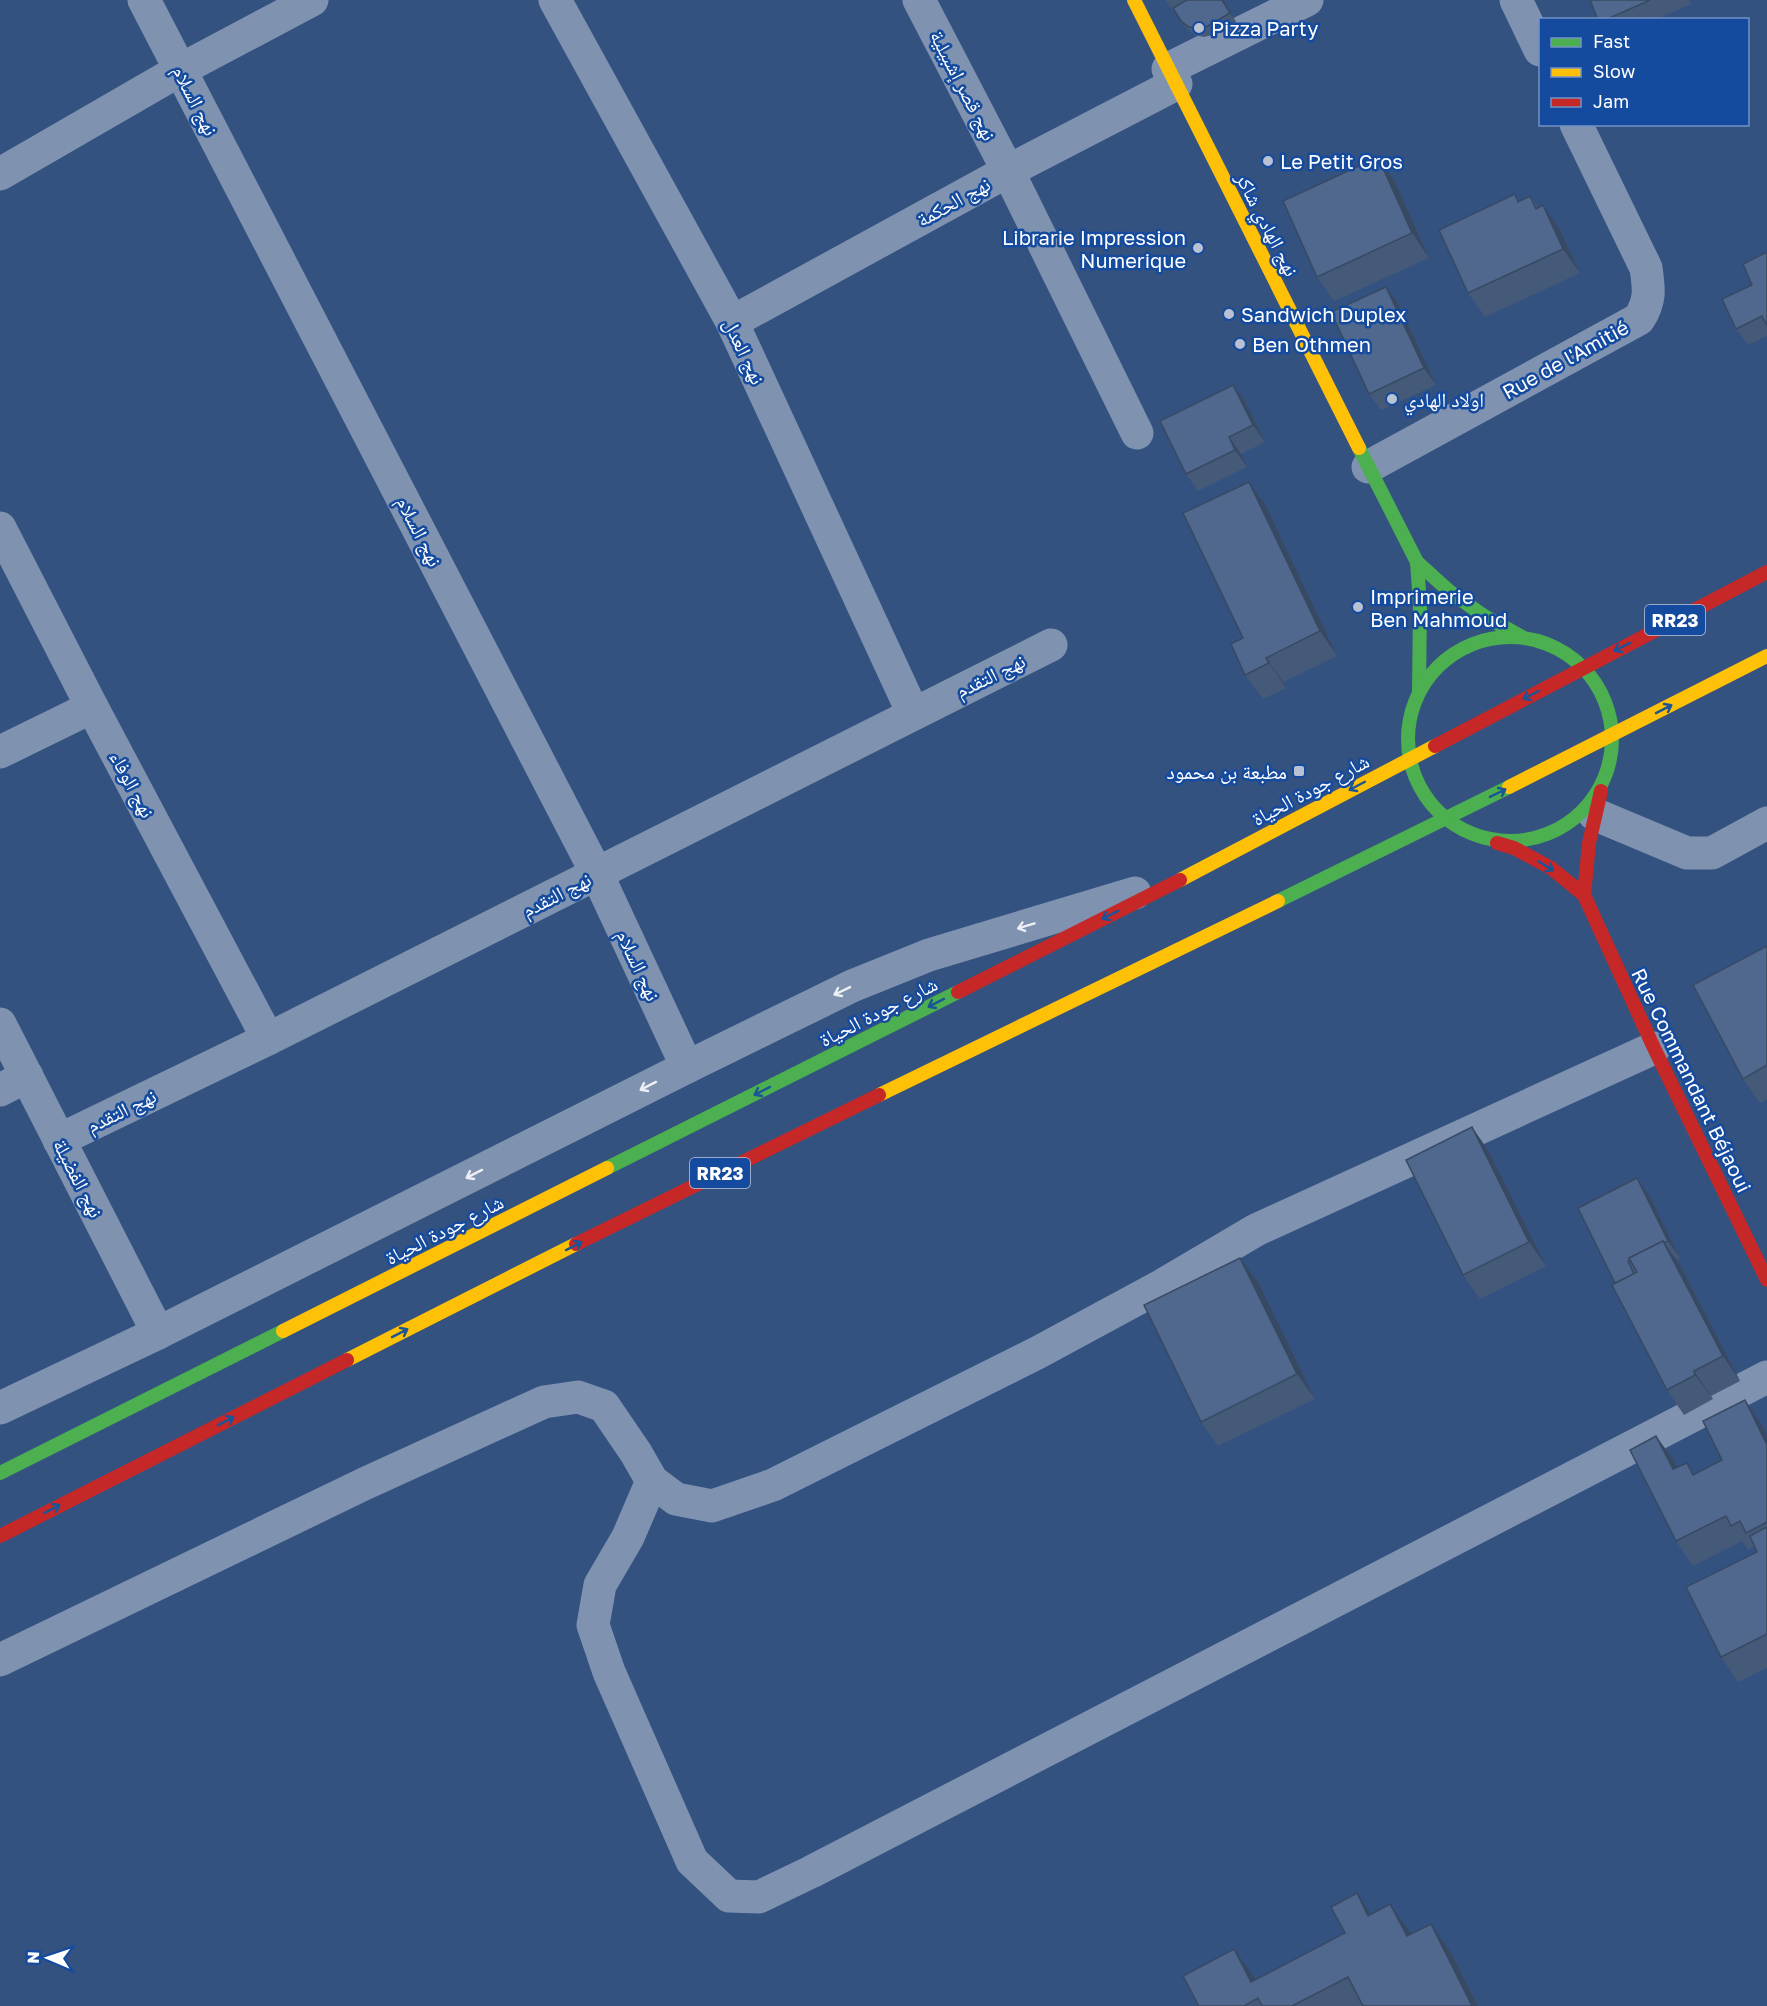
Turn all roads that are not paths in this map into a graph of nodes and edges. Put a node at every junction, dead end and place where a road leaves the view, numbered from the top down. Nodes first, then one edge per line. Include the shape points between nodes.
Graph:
1 (144, 0) edge
2 (312, 0) edge
3 (555, 0) edge
4 (919, 0) edge
5 (1134, 0) edge
6 (1307, 0) edge
7 (1516, 0) edge
8 (1539, 49) edge
9 (180, 70) junction
10 (1172, 76) junction
11 (1577, 126) edge
12 (1008, 171) junction
13 (0, 174) edge
14 (732, 322) junction
15 (1137, 432) dead end
16 (1368, 467) junction
17 (0, 528) edge
18 (1417, 562) junction
19 (1767, 572) edge
20 (1522, 637) junction
21 (1052, 645) dead end
22 (1767, 656) edge
23 (1583, 667) junction
24 (1419, 692) junction
25 (92, 707) junction
26 (913, 713) junction
27 (1612, 736) junction
28 (0, 752) edge
29 (1409, 759) junction
30 (1607, 774) junction
31 (1594, 814) junction
32 (1445, 819) junction
33 (1767, 823) edge
34 (1473, 836) junction
35 (597, 874) junction
36 (1182, 879) junction
37 (1584, 895) junction
38 (0, 1024) edge
39 (268, 1039) junction
40 (1654, 1048) junction
41 (687, 1067) junction
42 (13, 1083) edge
43 (59, 1140) junction
44 (1767, 1280) edge
45 (158, 1333) junction
46 (1767, 1377) edge
47 (0, 1408) edge
48 (0, 1473) edge
49 (652, 1481) junction
50 (0, 1536) edge
51 (0, 1660) edge

1 - 9 street, نهج السلام
2 - 9 street
3 - 14 street, نهج العدل
4 - 12 street, نهج قصر إشبيلية
5 - 10 main road, نهج الهادي شاكر
6 - 10 street, نهج الحكمة
7 - 8 street
9 - 13 street
9 - 35 street, نهج السلام
10 - 12 street, نهج الحكمة
10 - 16 main road, نهج الهادي شاكر
11 - 16 street, Rue de l'Amitié via 1646,268 1650,289 1640,319
12 - 14 street, نهج الحكمة
12 - 15 street, نهج قصر إشبيلية
14 - 26 street, نهج العدل
16 - 18 main road, نهج الهادي شاكر
17 - 25 street, نهج الوفاء
18 - 20 main road via 1484,616
18 - 24 main road
19 -> 23 main road, شارع جودة الحياة / RR23
20 - 23 main road via 1555,647
20 - 24 main road via 1491,638 1462,649 1437,667
21 - 26 street, نهج التقدم
27 -> 22 main road, RR23
23 - 27 main road via 1604,699
23 -> 29 main road, شارع جودة الحياة / RR23
24 - 29 main road via 1408,725
25 - 28 street
25 - 39 street, نهج الوفاء
26 - 35 street, نهج التقدم
27 - 30 main road
32 -> 27 main road, RR23
29 - 32 main road via 1422,792
29 -> 36 main road, شارع جودة الحياة / RR23
30 - 31 main road
30 - 34 main road via 1585,809 1553,833 1513,843
31 - 33 street via 1687,853 1712,853
31 - 37 main road via 1586,854
32 - 34 main road
50 -> 32 main road, RR23 via 723,1171
34 -> 37 main road via 1514,848 1551,868
35 - 39 street, نهج التقدم
35 - 41 street, نهج السلام
36 -> 41 street via 929,955 852,986
36 -> 48 main road, شارع جودة الحياة / RR23
37 - 40 main road, Rue Commandant Béjaoui
38 - 42 street, نهج الفضيلة
39 - 43 street, نهج التقدم
40 - 44 main road, Rue Commandant Béjaoui
40 - 49 street via 1256,1230 1037,1353 773,1485 712,1506 675,1499
41 -> 45 street
42 - 43 street, نهج الفضيلة
43 - 45 street, نهج الفضيلة
45 - 47 street
46 - 49 street via 759,1897 729,1896 692,1861 609,1672 593,1625 600,1585 628,1537
49 - 51 street via 604,1406 578,1397 544,1402 364,1484

